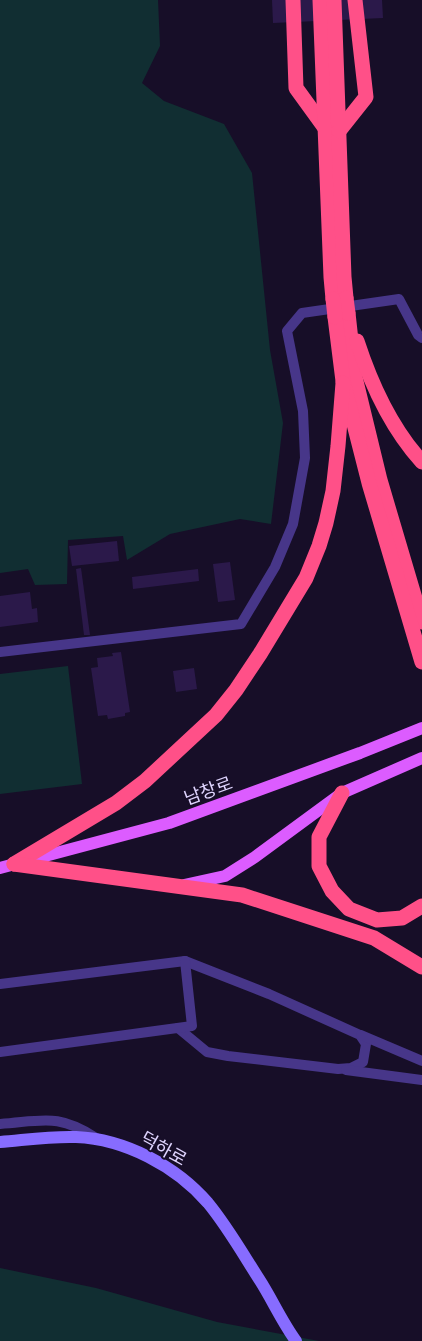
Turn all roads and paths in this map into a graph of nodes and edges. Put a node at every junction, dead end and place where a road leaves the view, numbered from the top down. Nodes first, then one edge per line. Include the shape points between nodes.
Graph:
1 (293, 0) edge
2 (320, 0) edge
3 (334, 0) edge
4 (355, 0) edge
5 (332, 130) junction
6 (344, 315) junction
7 (422, 338) edge
8 (343, 383) junction
9 (422, 462) edge
10 (402, 554) junction
11 (422, 596) edge
12 (422, 622) edge
13 (0, 652) edge
14 (422, 662) edge
15 (422, 728) edge
16 (422, 758) edge
17 (342, 793) junction
18 (7, 866) edge
19 (178, 887) junction
20 (422, 906) edge
21 (185, 961) junction
22 (422, 967) edge
23 (0, 984) edge
24 (178, 1028) junction
25 (360, 1035) junction
26 (0, 1052) edge
27 (422, 1061) edge
28 (338, 1069) junction
29 (422, 1080) edge
30 (0, 1124) edge
31 (97, 1139) junction
32 (0, 1142) edge
33 (295, 1340) edge

1 - 5 highway via 296,88
2 - 5 highway
3 - 5 highway
4 - 5 highway via 366,97
5 - 6 highway, bridge via 331,277
6 - 8 highway
6 - 9 highway via 388,414
6 - 10 highway via 355,377
7 - 13 street via 399,299 302,313 287,332 303,411 305,458 293,524 275,567 241,624
8 - 14 highway
8 - 18 highway via 333,491 319,546 306,578 241,683 216,716 116,804
10 - 11 highway
10 - 12 highway
15 - 18 main road, 남창로 via 169,823
16 - 17 main road
17 - 19 main road via 225,876
17 - 20 highway via 319,837 319,866 332,891 349,908 377,920 402,918
18 - 19 highway
19 - 22 highway via 242,895 374,938
21 - 23 street
21 - 24 street via 192,1026
21 - 25 street
24 - 26 street
24 - 28 street via 207,1052
25 - 27 street
25 - 28 street via 366,1044 363,1062 352,1068
28 - 29 street
30 - 31 street via 50,1119 67,1122
31 - 32 main road, 덕하로 via 74,1137
31 - 33 main road, 덕하로 via 150,1158 185,1180 208,1204

